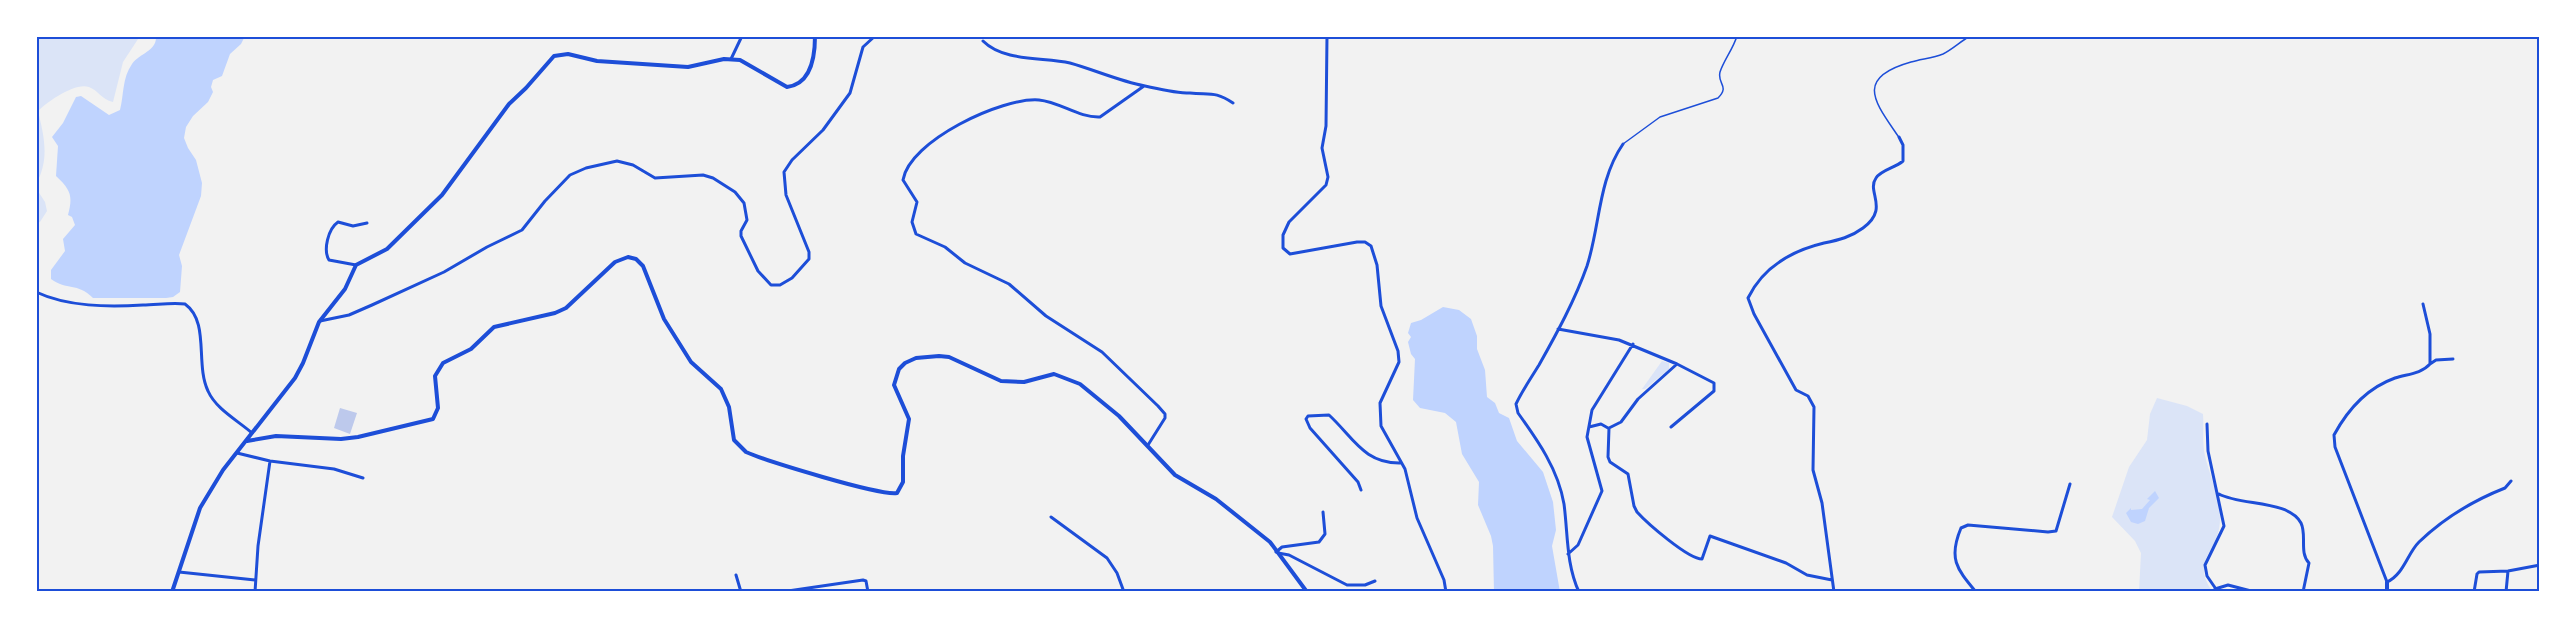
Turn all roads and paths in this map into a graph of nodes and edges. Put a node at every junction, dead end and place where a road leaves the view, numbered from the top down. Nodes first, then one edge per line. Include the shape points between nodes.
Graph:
1 (742, 36) edge
2 (815, 36) edge
3 (875, 36) edge
4 (1327, 36) edge
5 (1737, 36) edge
6 (1970, 36) edge
7 (983, 41) dead end
8 (731, 59) junction
9 (1144, 86) junction
10 (1233, 103) dead end
11 (1899, 137) joint
12 (1623, 144) joint
13 (367, 223) dead end
14 (356, 265) junction
15 (36, 292) edge
16 (2423, 304) dead end
17 (319, 321) junction
18 (1558, 329) junction
19 (1633, 344) junction
20 (2453, 359) dead end
21 (1677, 364) junction
22 (2430, 364) junction
23 (2207, 424) dead end
24 (1671, 427) dead end
25 (1589, 428) junction
26 (1609, 428) junction
27 (252, 433) junction
28 (247, 441) junction
29 (1148, 445) junction
30 (237, 453) junction
31 (270, 461) junction
32 (1401, 463) junction
33 (363, 478) dead end
34 (2511, 481) dead end
35 (2070, 484) dead end
36 (1361, 490) dead end
37 (2217, 493) junction
38 (1323, 512) dead end
39 (1051, 517) dead end
40 (1276, 552) junction
41 (1568, 554) junction
42 (2540, 565) edge
43 (2508, 571) junction
44 (178, 572) junction
45 (736, 575) dead end
46 (255, 580) junction
47 (1832, 580) junction
48 (1375, 581) dead end
49 (2387, 582) junction
50 (2216, 591) edge
51 (172, 592) edge
52 (255, 592) edge
53 (741, 592) edge
54 (781, 592) edge
55 (868, 592) edge
56 (1124, 592) edge
57 (1307, 592) edge
58 (1446, 592) edge
59 (1579, 592) edge
60 (1834, 592) edge
61 (1976, 592) edge
62 (2255, 592) edge
63 (2302, 592) edge
64 (2387, 592) edge
65 (2474, 592) edge
66 (2506, 592) edge

1 - 8 street
2 - 8 street via 810,68 803,81 793,87 748,63
3 - 17 street via 862,47 850,93 823,130 784,172 788,201 809,252 805,264 786,282 771,285 758,271 741,236 747,220 744,203 725,184 703,175 655,178 617,161 570,175 522,230 444,272 349,315
4 - 32 street via 1326,126 1322,148 1328,177 1326,185 1289,222 1282,243 1290,254 1357,242 1371,246 1381,306 1399,362 1380,403 1380,422
5 - 12 lane via 1720,70 1724,88 1718,98 1660,117
6 - 11 lane via 1944,53 1903,64 1880,78 1874,94 1876,103
7 - 9 street via 1001,53 1070,63
8 - 14 street via 688,67 597,61 568,54 554,56 509,104 442,195 387,249
9 - 10 street via 1208,92
9 - 29 street via 1100,117 1040,100 1000,105 928,146 911,161 903,180 917,202 912,222 916,234 1004,281 1046,316 1086,339 1165,414
11 - 47 street via 1902,161 1876,177 1876,213 1872,220 1841,241 1807,248 1780,260 1758,281 1748,298 1796,390 1808,396 1814,406 1813,470 1822,503
12 - 18 street via 1604,184 1586,267
13 - 14 street via 353,226 338,222 329,232 329,260
14 - 17 street via 345,288
15 - 27 street via 55,300 80,303 185,304 198,321 200,363 209,393
16 - 22 street via 2430,334
17 - 27 street via 303,363
18 - 19 street
18 - 41 street via 1516,409 1549,457 1563,502
19 - 21 street
19 - 25 street via 1592,410
20 - 22 street
21 - 24 street via 1711,381 1716,388
21 - 26 street via 1638,399 1621,422
22 - 49 street via 2372,388 2334,435
23 - 37 street
25 - 26 street via 1601,424
25 - 41 street via 1587,437 1602,491 1578,545
26 - 47 street via 1608,457 1628,474 1637,512 1672,542 1702,559 1710,536 1786,563 1808,575
27 - 28 street
28 - 29 street via 276,436 358,437 433,419 438,408 435,376 443,363 471,349 494,327 566,308 615,262 628,257 643,266 664,319 691,362 721,389 729,407 734,440 753,456 897,493 903,482 909,419 894,377 905,363 929,356 949,357 1001,381 1023,382 1054,374 1064,377 1086,387
28 - 30 street
29 - 40 street via 1175,475 1216,499 1270,542
30 - 31 street
30 - 44 street via 200,508
31 - 33 street via 334,469
31 - 46 street
32 - 36 street via 1386,463 1370,456 1329,415 1308,416 1310,428
32 - 58 street via 1417,518
34 - 49 street via 2505,488 2455,511 2418,543 2400,572
35 - 61 street via 2056,531 1964,525 1957,538 1956,564
37 - 50 street via 2224,526 2205,565
37 - 63 street via 2233,501 2294,514 2302,524 2305,559 2309,563
38 - 40 street via 1325,534 1319,542 1282,547
39 - 56 street via 1107,558 1118,573
40 - 48 street via 1347,585
40 - 57 street
41 - 59 street
42 - 43 street
43 - 65 street via 2479,572
43 - 66 street
44 - 46 street
44 - 51 street
45 - 53 street
46 - 52 street
47 - 60 street
49 - 64 street
50 - 62 street via 2228,585
54 - 55 street via 863,580

